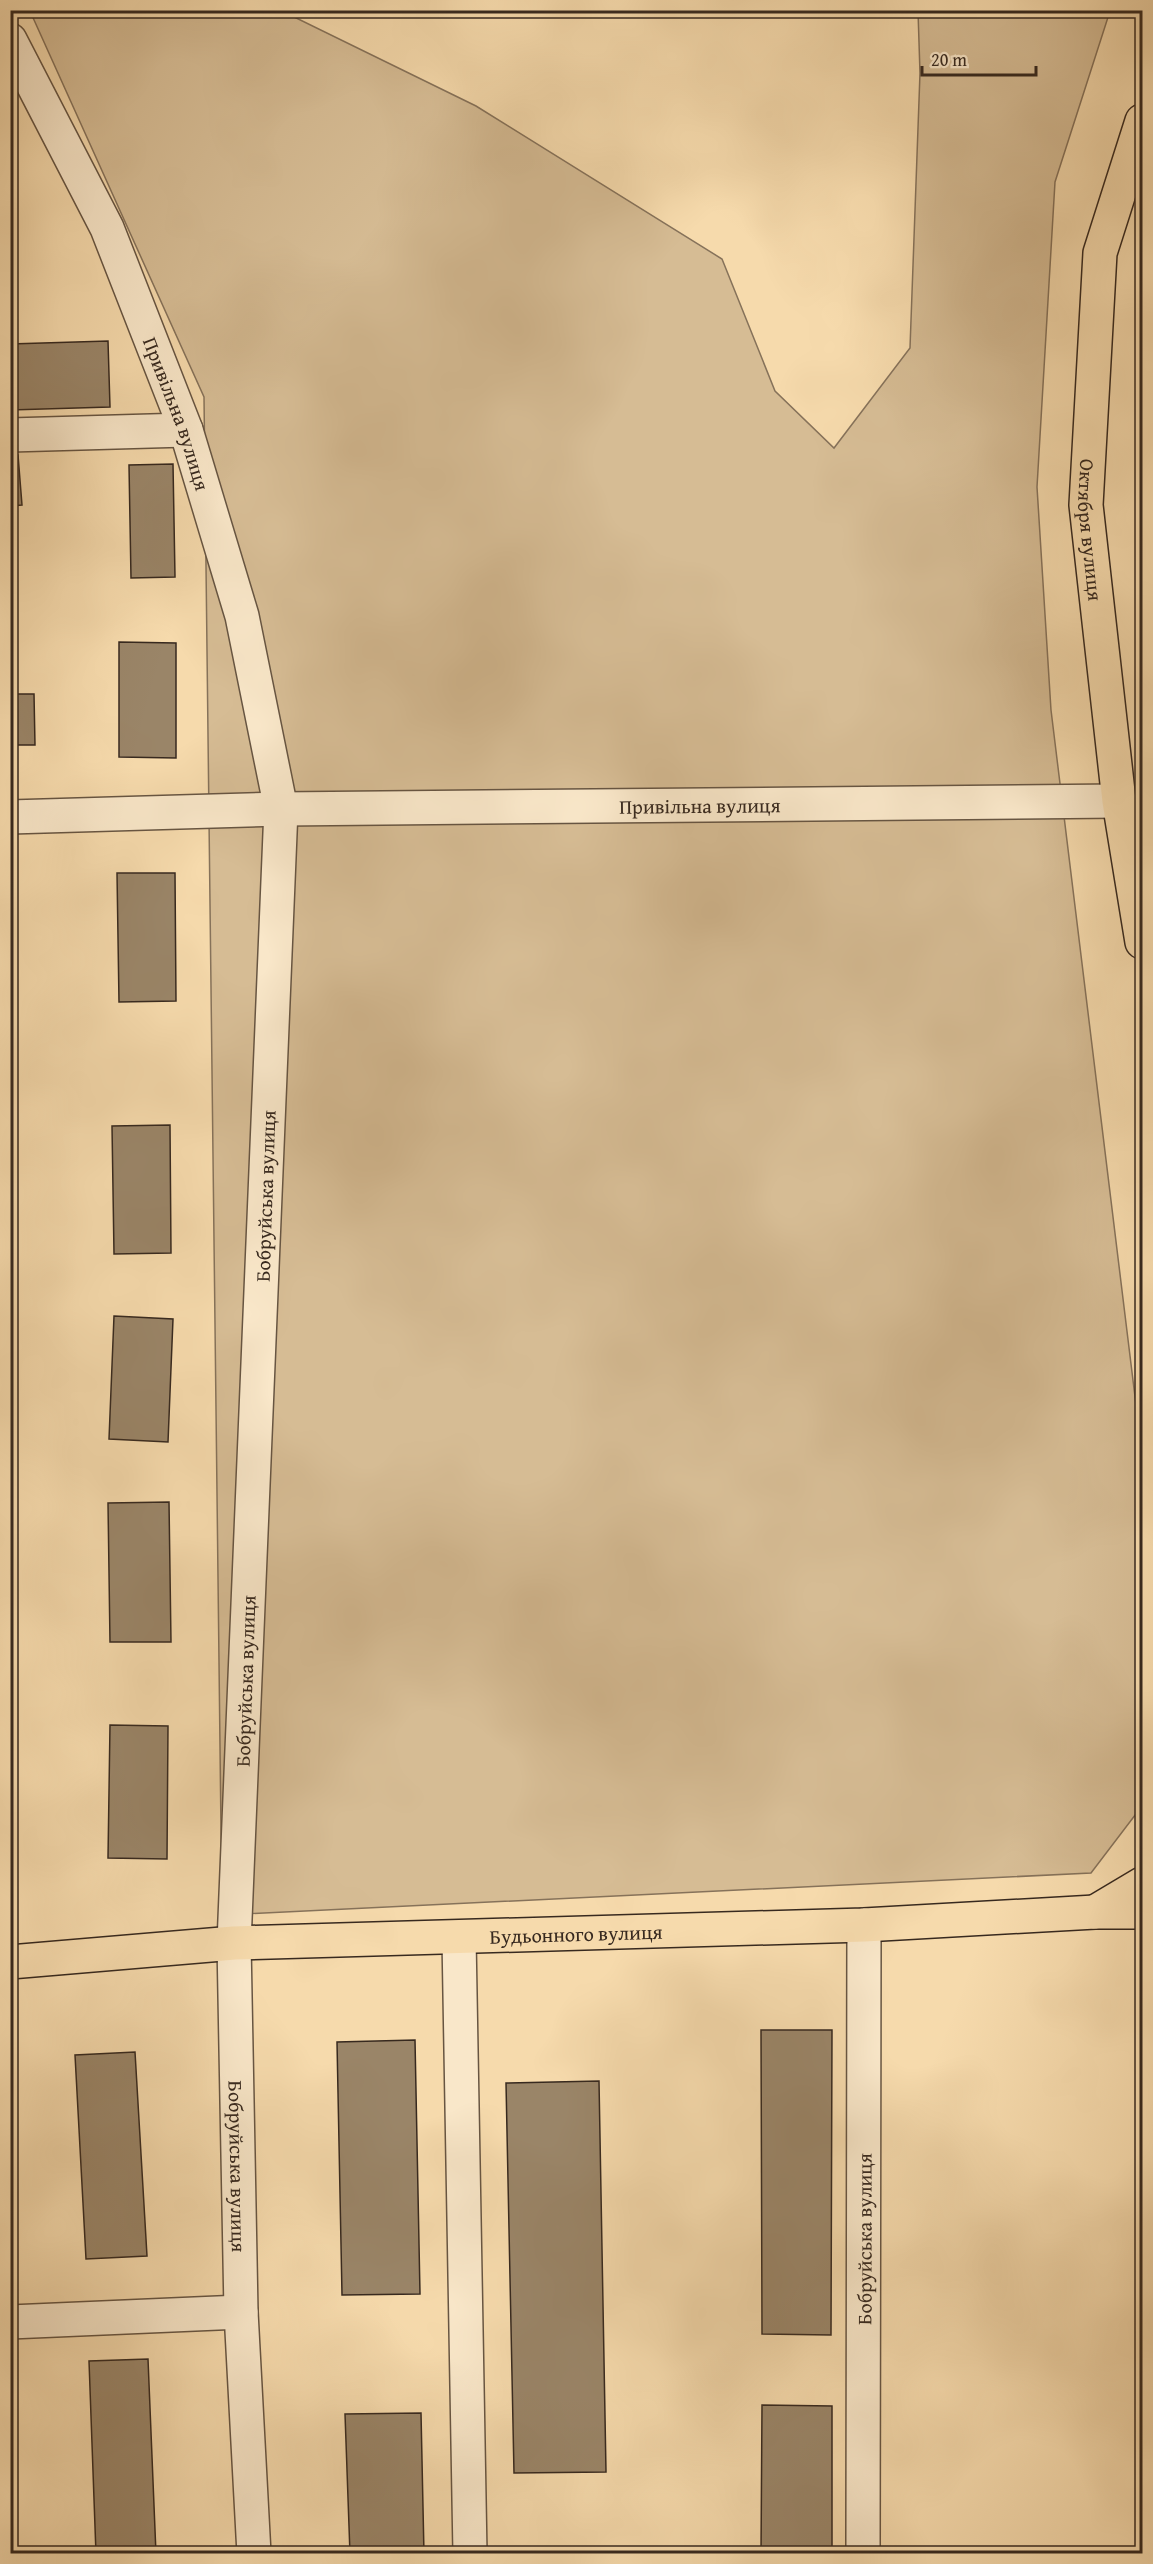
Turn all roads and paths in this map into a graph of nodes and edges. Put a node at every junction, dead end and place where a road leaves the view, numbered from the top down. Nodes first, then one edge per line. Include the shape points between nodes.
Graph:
1 (10, 40) edge
2 (1143, 121) edge
3 (186, 430) junction
4 (10, 435) edge
5 (1119, 801) junction
6 (281, 809) junction
7 (10, 817) edge
8 (1143, 942) edge
9 (1143, 1884) edge
10 (1095, 1912) junction
11 (1143, 1912) edge
12 (864, 1925) junction
13 (459, 1938) junction
14 (234, 1943) junction
15 (10, 1962) edge
16 (241, 2312) junction
17 (10, 2322) edge
18 (254, 2553) edge
19 (470, 2553) edge
20 (863, 2553) edge

1 - 3 street, Привільна вулиця via 106,228
2 - 5 main road, Октября вулиця via 1100,253 1086,505
3 - 4 street
3 - 6 street, Привільна вулиця via 242,616
5 - 6 street, Привільна вулиця
5 - 8 main road, Октября вулиця
6 - 7 street, Привільна вулиця
6 - 14 street, Бобруйська вулиця
9 - 10 main road
10 - 11 main road, Будьонного вулиця
10 - 12 main road, Будьонного вулиця
12 - 13 main road, Будьонного вулиця
12 - 20 street, Бобруйська вулиця
13 - 14 main road, Будьонного вулиця
13 - 19 street
14 - 15 main road, Будьонного вулиця
14 - 16 street, Бобруйська вулиця
16 - 17 street
16 - 18 street, Бобруйська вулиця

